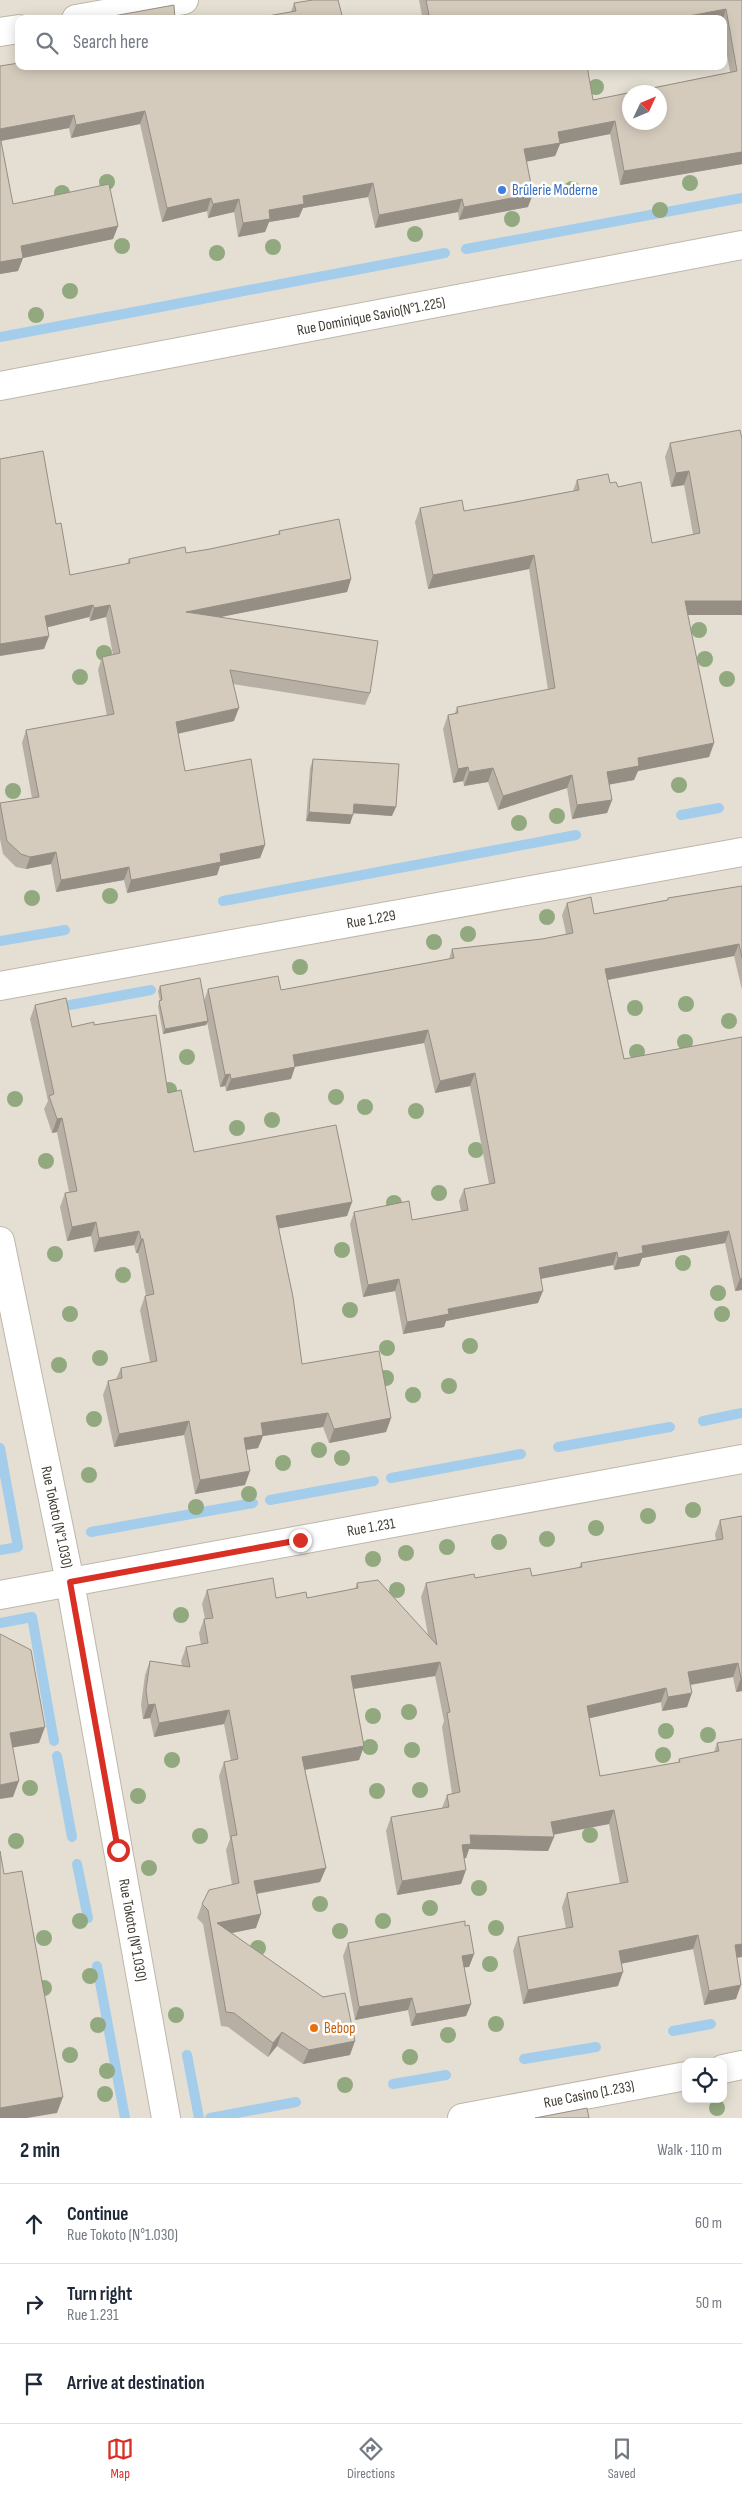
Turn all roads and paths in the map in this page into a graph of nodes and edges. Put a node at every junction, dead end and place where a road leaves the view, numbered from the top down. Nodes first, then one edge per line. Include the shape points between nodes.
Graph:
1 (184, 0) edge
2 (99, 15) edge
3 (15, 30) edge
4 (0, 32) edge
5 (742, 245) edge
6 (0, 386) edge
7 (742, 852) edge
8 (0, 986) edge
9 (0, 1241) edge
10 (742, 1459) edge
11 (70, 1582) junction
12 (0, 1595) edge
13 (742, 2065) edge
14 (727, 2068) edge
15 (682, 2077) edge
16 (166, 2118) edge
17 (462, 2118) edge

1 - 2 street
3 - 4 street
5 - 6 street, Rue Dominique Savio(N°1.225)
7 - 8 street, Rue 1.229
9 - 11 street, Rue Tokoto (N°1.030)
10 - 11 street, Rue 1.231
11 - 12 street, Rue 1.231
11 - 16 street, Rue Tokoto (N°1.030)
13 - 14 street
15 - 17 street, Rue Casino (1.233)

